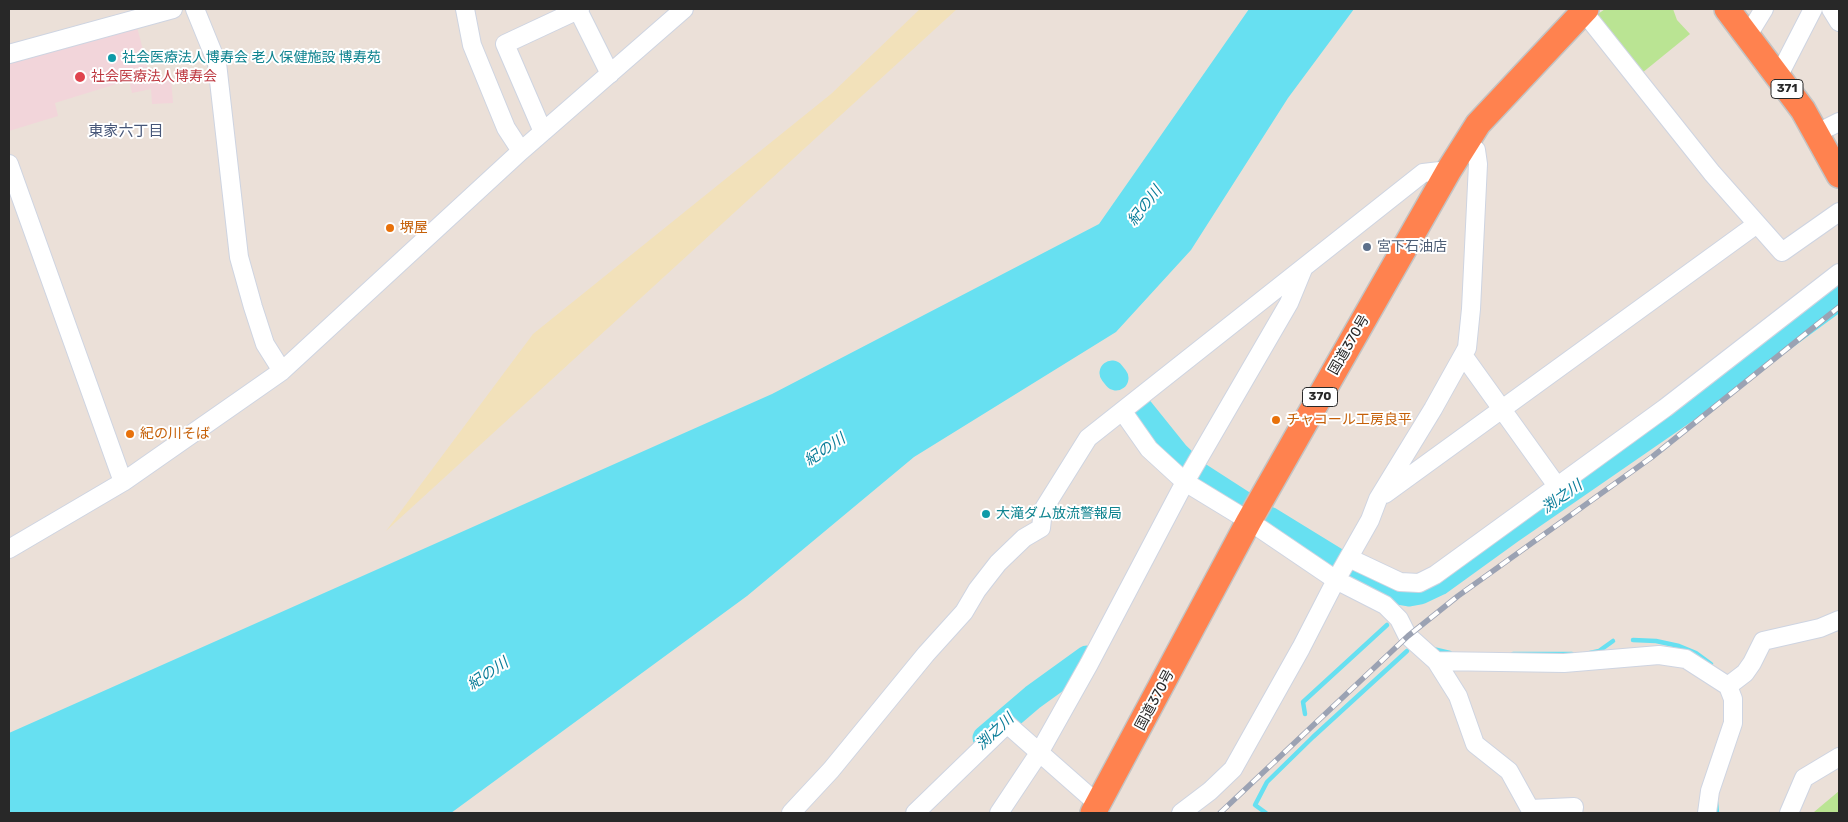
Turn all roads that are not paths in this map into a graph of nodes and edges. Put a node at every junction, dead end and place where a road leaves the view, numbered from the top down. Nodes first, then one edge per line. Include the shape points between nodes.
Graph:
1 (173, 9) edge
2 (195, 9) edge
3 (465, 9) edge
4 (579, 9) edge
5 (684, 9) edge
6 (1727, 9) edge
7 (1764, 9) edge
8 (1813, 9) edge
9 (1831, 9) edge
10 (1585, 10) edge
11 (1839, 22) edge
12 (1748, 35) junction
13 (9, 54) edge
14 (610, 74) junction
15 (1778, 78) junction
16 (1839, 122) edge
17 (543, 132) junction
18 (1817, 133) junction
19 (1465, 144) junction
20 (521, 151) junction
21 (9, 164) edge
22 (1449, 170) junction
23 (1839, 175) edge
24 (1839, 212) edge
25 (1757, 224) junction
26 (1304, 268) junction
27 (1839, 273) edge
28 (1463, 355) junction
29 (282, 371) junction
30 (1503, 408) junction
31 (1122, 412) junction
32 (1191, 472) junction
33 (123, 482) junction
34 (1557, 486) junction
35 (1378, 499) junction
36 (1249, 521) junction
37 (9, 549) edge
38 (1344, 568) junction
39 (1839, 620) edge
40 (1436, 661) junction
41 (1728, 686) junction
42 (1039, 754) junction
43 (1839, 757) edge
44 (1096, 809) edge
45 (1527, 811) edge
46 (791, 813) edge
47 (915, 813) edge
48 (998, 813) edge
49 (1181, 813) edge
50 (1573, 813) edge
51 (1707, 813) edge
52 (1790, 813) edge

1 - 13 street
2 - 29 street via 216,63 239,257 266,344
3 - 20 street via 472,45 506,128
4 - 14 street
4 - 17 street via 505,44
5 - 14 street
6 - 12 highway, 371
7 - 12 street
8 - 15 street
9 - 11 street
10 - 19 highway, 国道370号 / 370 via 1478,124
10 - 25 street via 1712,173
12 - 15 highway, 371
14 - 17 street
15 - 18 highway, 371
16 - 18 street
17 - 20 street
18 - 23 highway, 371
19 - 22 highway, 国道370号 / 370
19 - 28 street via 1476,150 1478,182 1472,309 1467,348
20 - 29 street
21 - 33 street
22 - 26 street via 1423,173
22 - 36 highway, 国道370号 / 370
24 - 25 street via 1782,252
25 - 30 street
26 - 31 street
26 - 32 street via 1289,303
27 - 34 street via 1665,408
28 - 30 street
28 - 35 street
29 - 33 street
30 - 34 street
30 - 35 street
31 - 32 street via 1149,449
31 - 46 street via 1088,438 1043,510 1041,528 1024,538 998,563 964,612
32 - 36 street
32 - 42 street
33 - 37 street
34 - 38 street via 1419,583 1400,582
35 - 38 street
36 - 38 street
36 - 44 highway, 国道370号 / 370
38 - 40 street via 1399,619 1406,635
38 - 49 street via 1233,769
39 - 41 street via 1820,628 1763,641 1745,673
40 - 41 street via 1564,663 1659,655 1686,660
40 - 45 street via 1458,696 1476,744 1509,771
41 - 51 street via 1733,699 1733,723 1710,791
42 - 44 street
42 - 47 street via 1007,724
42 - 48 street
43 - 52 street via 1804,778
45 - 50 street via 1574,807

